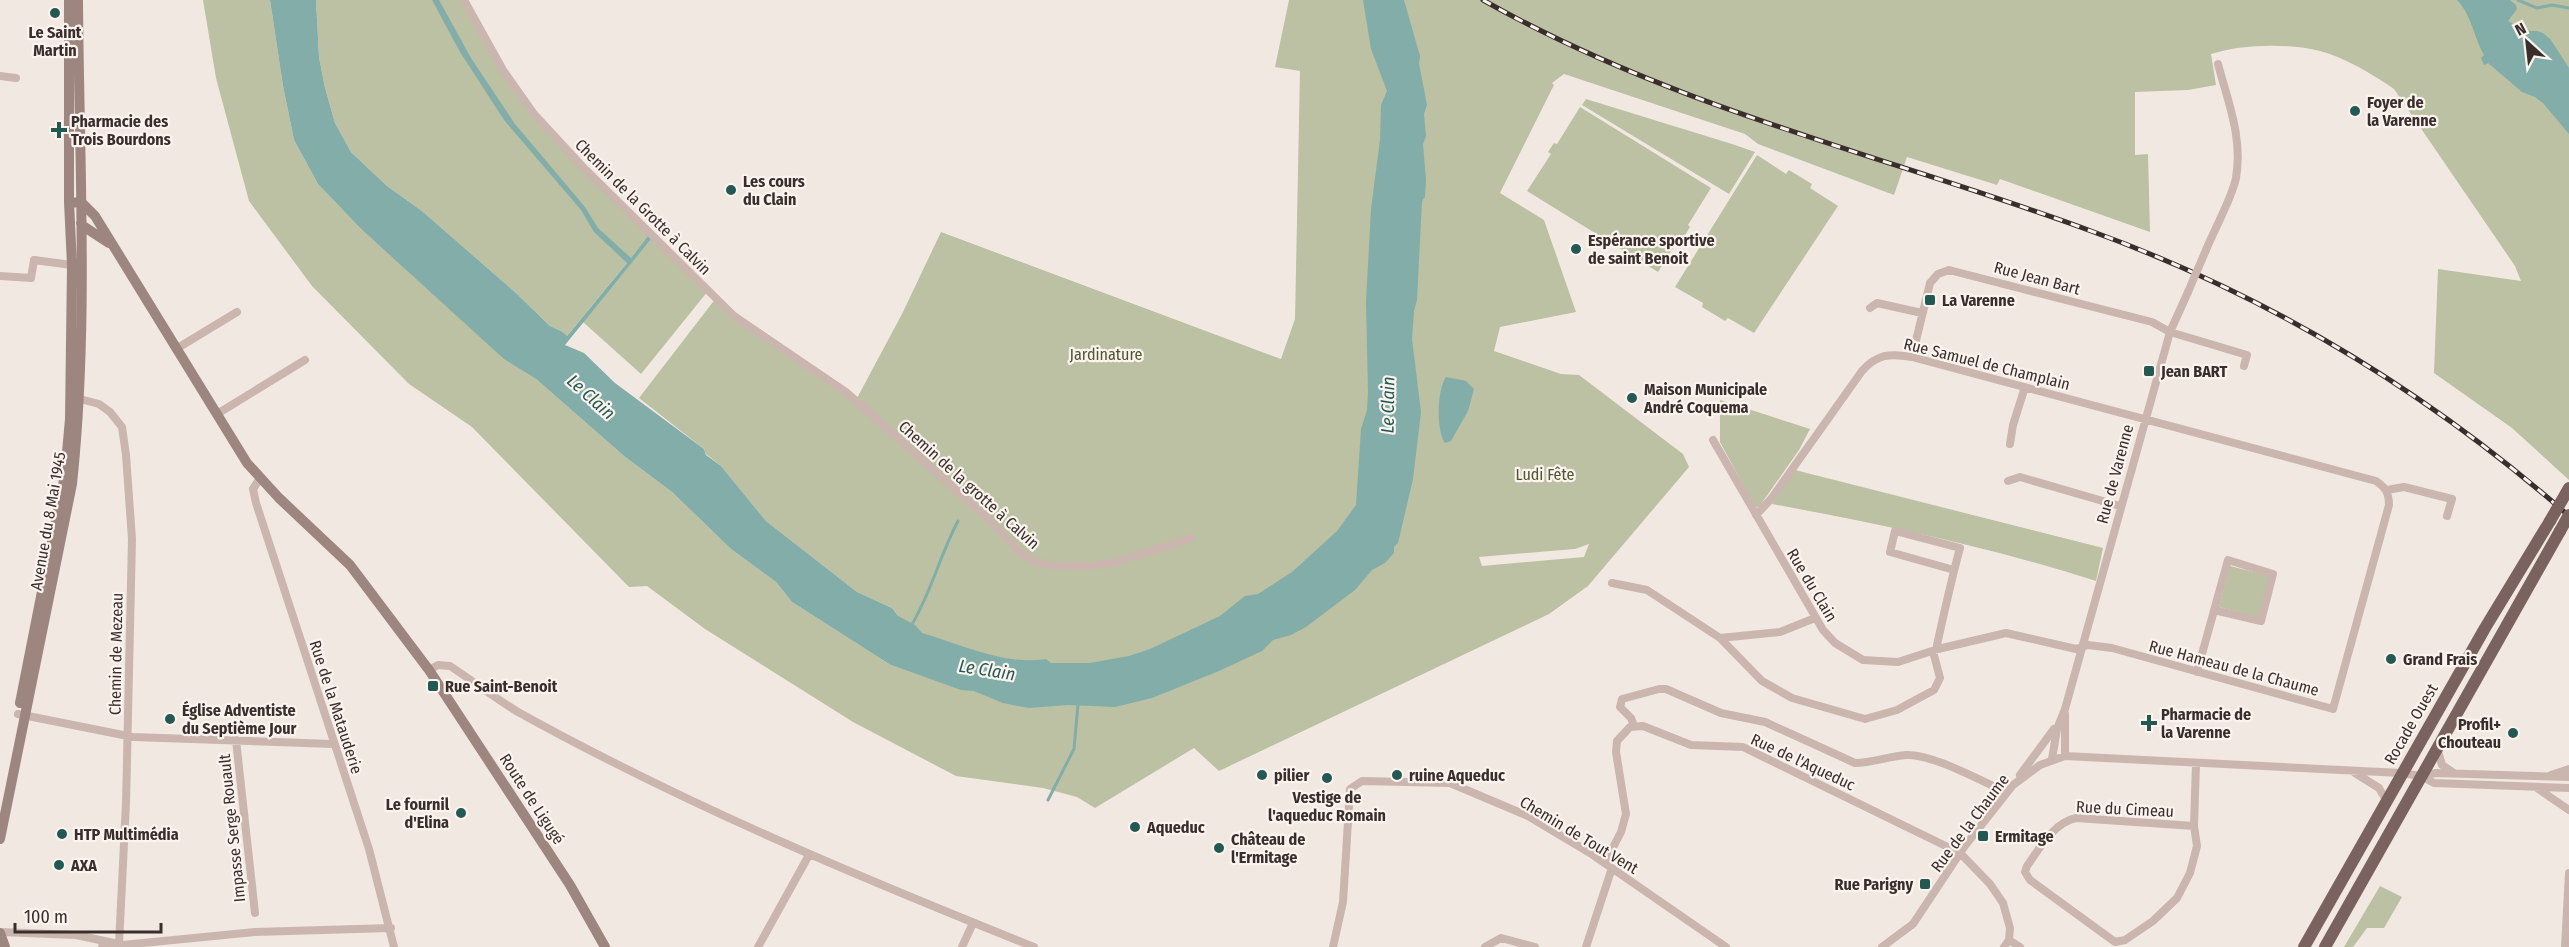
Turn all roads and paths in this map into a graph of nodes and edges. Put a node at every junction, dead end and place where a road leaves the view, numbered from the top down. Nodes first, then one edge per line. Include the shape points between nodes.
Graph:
1 (69, 0) edge
2 (78, 0) edge
3 (464, 0) edge
4 (2218, 64) dead end
5 (0, 76) edge
6 (16, 78) dead end
7 (69, 202) junction
8 (82, 202) junction
9 (83, 226) junction
10 (111, 243) junction
11 (72, 265) junction
12 (0, 276) edge
13 (1870, 308) dead end
14 (237, 312) dead end
15 (1922, 313) junction
16 (2169, 332) junction
17 (177, 349) junction
18 (1912, 357) junction
19 (305, 360) dead end
20 (2244, 366) dead end
21 (2025, 387) junction
22 (846, 392) joint
23 (75, 398) junction
24 (217, 414) junction
25 (2144, 419) junction
26 (1713, 440) dead end
27 (2010, 444) dead end
28 (260, 478) junction
29 (2008, 481) dead end
30 (2569, 488) edge
31 (2387, 490) junction
32 (2120, 506) junction
33 (1756, 515) junction
34 (2569, 515) edge
35 (2447, 516) dead end
36 (1191, 538) dead end
37 (1954, 570) junction
38 (1612, 583) dead end
39 (2214, 610) junction
40 (1815, 618) junction
41 (1720, 638) junction
42 (2081, 647) junction
43 (1936, 650) junction
44 (429, 670) junction
45 (2197, 672) junction
46 (2065, 710) junction
47 (21, 715) junction
48 (1634, 726) junction
49 (128, 736) junction
50 (236, 740) junction
51 (333, 744) junction
52 (2437, 748) junction
53 (2065, 756) junction
54 (2052, 759) junction
55 (2196, 763) junction
56 (2569, 769) edge
57 (2354, 772) junction
58 (2402, 773) junction
59 (2455, 773) junction
60 (2421, 776) junction
61 (2545, 777) junction
62 (2569, 777) edge
63 (2013, 785) junction
64 (2536, 787) junction
65 (2569, 788) edge
66 (2006, 792) junction
67 (2386, 800) junction
68 (2, 804) edge
69 (2569, 810) edge
70 (2194, 826) junction
71 (0, 840) edge
72 (1960, 852) junction
73 (809, 855) junction
74 (1605, 863) junction
75 (1612, 868) junction
76 (2569, 873) edge
77 (255, 913) dead end
78 (973, 923) junction
79 (390, 928) junction
80 (0, 932) edge
81 (2007, 943) edge
82 (119, 944) junction
83 (5, 947) edge
84 (102, 947) edge
85 (394, 947) edge
86 (605, 947) edge
87 (758, 947) edge
88 (962, 947) edge
89 (1034, 947) edge
90 (1333, 947) edge
91 (1485, 947) edge
92 (1535, 947) edge
93 (1586, 947) edge
94 (1726, 947) edge
95 (1882, 947) edge
96 (2020, 947) edge
97 (2304, 947) edge
98 (2325, 947) edge
99 (2565, 947) edge

1 - 7 main road, Avenue du 8 Mai 1945
2 - 8 main road, Avenue du 8 Mai 1945
3 - 22 street, Chemin de la Grotte à Calvin via 503,70 534,114 583,167 734,316
4 - 16 street, Rue de Varenne, bridge via 2236,128 2233,188
5 - 6 street
7 - 8 main road
7 - 9 main road
7 - 11 main road, Avenue du 8 Mai 1945
8 - 9 main road, Avenue du 8 Mai 1945
8 - 10 main road, Route de Ligugé
9 - 10 main road
9 - 23 main road, Avenue du 8 Mai 1945
10 - 17 main road, Route de Ligugé
11 - 12 street via 34,260 31,279
11 - 23 main road, Avenue du 8 Mai 1945
13 - 15 street via 1877,303
14 - 17 street
15 - 16 street, Rue Jean Bart via 1933,279 1952,270 2152,322
15 - 18 street, Rue Jean Bart
16 - 20 street, Rue Jean Bart via 2247,355
16 - 25 street, Rue de Varenne
17 - 24 main road, Route de Ligugé
18 - 21 street, Rue Samuel de Champlain
18 - 33 street, Rue Samuel de Champlain via 1890,354 1868,364 1772,499
19 - 24 street
21 - 25 street, Rue Samuel de Champlain
21 - 27 street
22 - 36 street, Chemin de la grotte à Calvin via 1033,561 1070,567 1113,563
23 - 47 main road, Avenue du 8 Mai 1945 via 72,484
23 - 49 street, Chemin de Mezeau via 99,404 122,428 132,539
24 - 28 main road, Route de Ligugé
25 - 31 street via 2376,481
25 - 32 street, Rue de Varenne
26 - 33 street, Rue du Clain
28 - 44 main road, Route de Ligugé via 350,565
28 - 51 street, Rue de la Matauderie via 253,489 256,503
29 - 32 street via 2019,477
30 - 58 main road, Rocade Ouest, bridge
31 - 35 street via 2404,486 2452,499
31 - 45 street, Rue Hameau de la Chaume via 2389,505 2333,709
32 - 42 street, Rue de Varenne
33 - 40 street, Rue du Clain
34 - 52 main road, Rocade Ouest, bridge
37 - 37 street via 1960,548 1895,531 1890,552
37 - 43 street
38 - 41 street via 1653,593
39 - 39 street via 2228,560 2273,574 2261,621
39 - 45 street
40 - 41 street via 1780,632
40 - 43 street, Rue du Clain via 1835,643 1863,660 1898,662
41 - 43 street via 1762,681 1792,698 1865,719 1897,710 1934,690 1940,678
42 - 43 street, Rue du Clain via 2006,633
42 - 45 street, Rue Hameau de la Chaume via 2112,648
42 - 46 street, Rue de Varenne
44 - 73 street via 438,664 450,666 517,711
44 - 86 main road, Route de Ligugé via 570,885
46 - 53 street, Rue de Varenne
46 - 54 street, Rue de Varenne
46 - 63 street, Rue de Varenne via 2048,740
47 - 49 street
47 - 68 main road, Avenue du 8 Mai 1945
48 - 66 street via 1619,705 1626,697 1666,689 1721,713 1764,722 1855,763 1906,755 1926,757
48 - 72 street, Rue de l'Aqueduc via 1690,745 1743,747
48 - 74 street via 1622,733 1616,745 1626,814 1622,832
49 - 50 street
49 - 82 street, Chemin de Mezeau
50 - 51 street
50 - 77 street, Impasse Serge Rouault
51 - 79 street, Rue de la Matauderie via 369,849
52 - 59 street via 2442,765
52 - 60 main road, Rocade Ouest
53 - 54 street, Rue de la Chaume
53 - 55 street, Rue de la Chaume
54 - 63 street, Rue de la Chaume
55 - 57 street, Rue de la Chaume
55 - 70 street, Rue du Cimeau
56 - 61 street
57 - 58 street, Rue de la Chaume
57 - 67 street, Rue de la Chaume via 2379,788
58 - 60 street, Rue de la Chaume
58 - 67 main road, Rocade Ouest
59 - 60 street
59 - 61 street
60 - 64 street via 2434,783
60 - 98 main road, Rocade Ouest
61 - 62 street
63 - 66 street, Rue de la Chaume
64 - 65 street
64 - 69 street
66 - 72 street, Rue de la Chaume
67 - 97 main road, Rocade Ouest
68 - 71 main road, Avenue du 8 Mai 1945
70 - 70 street, Rue du Cimeau via 2076,818 2060,824 2025,872 2030,880 2100,932 2115,942 2125,940 2177,898 2196,854
72 - 81 street via 2004,903 2010,920
72 - 95 street, Rue de la Chaume via 1913,924
73 - 78 street
73 - 87 street
74 - 75 street, Chemin de Tout Vent
74 - 90 street, Chemin de Tout Vent via 1528,816 1450,783 1362,781 1350,789 1343,902
75 - 93 street
75 - 94 street, Chemin de Tout Vent
76 - 99 street
78 - 88 street
78 - 89 street
79 - 82 street via 255,932
79 - 85 street, Rue de la Matauderie
80 - 82 street via 76,935
80 - 83 main road
81 - 96 street
82 - 84 street
91 - 92 street via 1501,938

